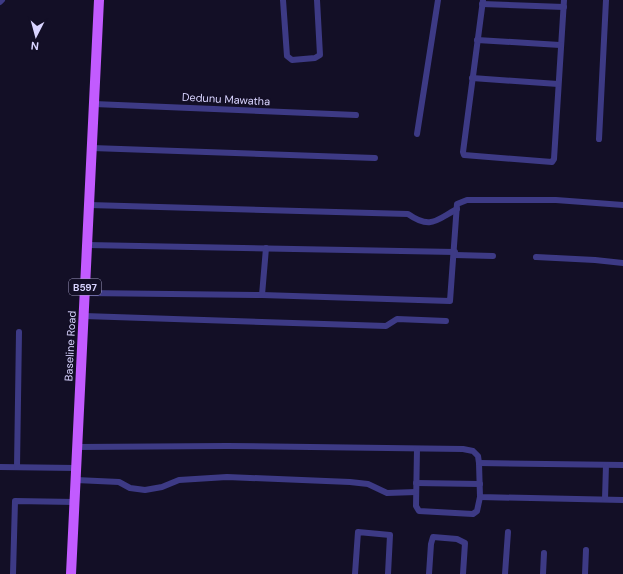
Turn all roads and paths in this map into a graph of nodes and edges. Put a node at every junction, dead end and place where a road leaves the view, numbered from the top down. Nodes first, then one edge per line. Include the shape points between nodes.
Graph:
1 (99, 0) edge
2 (283, 0) edge
3 (318, 0) edge
4 (438, 0) edge
5 (606, 0) edge
6 (482, 2) edge
7 (564, 3) edge
8 (477, 40) junction
9 (560, 45) junction
10 (472, 78) junction
11 (558, 84) junction
12 (94, 104) junction
13 (356, 115) dead end
14 (417, 134) dead end
15 (599, 139) dead end
16 (92, 148) junction
17 (375, 158) dead end
18 (89, 205) junction
19 (623, 205) edge
20 (457, 209) junction
21 (87, 245) junction
22 (266, 248) junction
23 (455, 254) junction
24 (493, 256) dead end
25 (536, 257) dead end
26 (623, 263) edge
27 (85, 293) junction
28 (262, 295) junction
29 (84, 316) junction
30 (446, 321) dead end
31 (19, 332) dead end
32 (77, 447) junction
33 (417, 449) junction
34 (479, 463) junction
35 (606, 465) junction
36 (623, 465) edge
37 (0, 467) edge
38 (17, 467) junction
39 (76, 468) junction
40 (76, 480) junction
41 (416, 483) junction
42 (480, 484) junction
43 (416, 492) junction
44 (480, 497) junction
45 (605, 500) junction
46 (623, 500) edge
47 (75, 502) junction
48 (508, 532) dead end
49 (586, 550) dead end
50 (544, 553) dead end
51 (13, 574) edge
52 (71, 574) edge
53 (355, 574) edge
54 (388, 574) edge
55 (429, 574) edge
56 (463, 574) edge
57 (505, 574) edge
58 (543, 574) edge
59 (585, 574) edge

1 - 12 main road, Baseline Road / B597
2 - 3 street via 287,56 292,60 315,58 320,55
4 - 14 street
5 - 15 street
6 - 7 street
6 - 8 street
7 - 9 street
8 - 9 street
8 - 10 street
9 - 11 street
10 - 11 street
10 - 11 street via 464,155 552,162
12 - 13 street, Dedunu Mawatha
12 - 16 main road, Baseline Road / B597
16 - 17 street
16 - 18 main road, Baseline Road / B597
18 - 20 street via 408,214 427,224
18 - 21 main road, Baseline Road / B597
19 - 20 street via 556,200 467,200 457,204
20 - 23 street
21 - 22 street
21 - 27 main road, Baseline Road / B597
22 - 23 street
22 - 28 street
23 - 24 street
23 - 28 street via 450,301
25 - 26 street
27 - 28 street
27 - 29 main road, Baseline Road / B597
29 - 30 street via 386,326 397,320
29 - 32 main road, Baseline Road / B597
31 - 38 street
32 - 33 street
32 - 39 main road, Baseline Road / B597
33 - 34 street via 473,451 478,456
33 - 41 street
34 - 35 street
34 - 42 street
35 - 36 street
35 - 45 street
37 - 38 street
38 - 39 street
39 - 40 main road, Baseline Road / B597
40 - 43 street via 119,482 130,488 145,490 179,480 227,477 350,482 368,484 387,493
40 - 47 main road, Baseline Road / B597
41 - 42 street
41 - 43 street
42 - 44 street
43 - 44 street via 416,506 421,512 473,514 477,511
44 - 45 street
45 - 46 street
47 - 51 street via 15,501
47 - 52 main road, Baseline Road / B597
48 - 57 street
49 - 59 street
50 - 58 street
53 - 54 street via 358,532 390,535
55 - 56 street via 431,544 434,537 457,539 465,543

